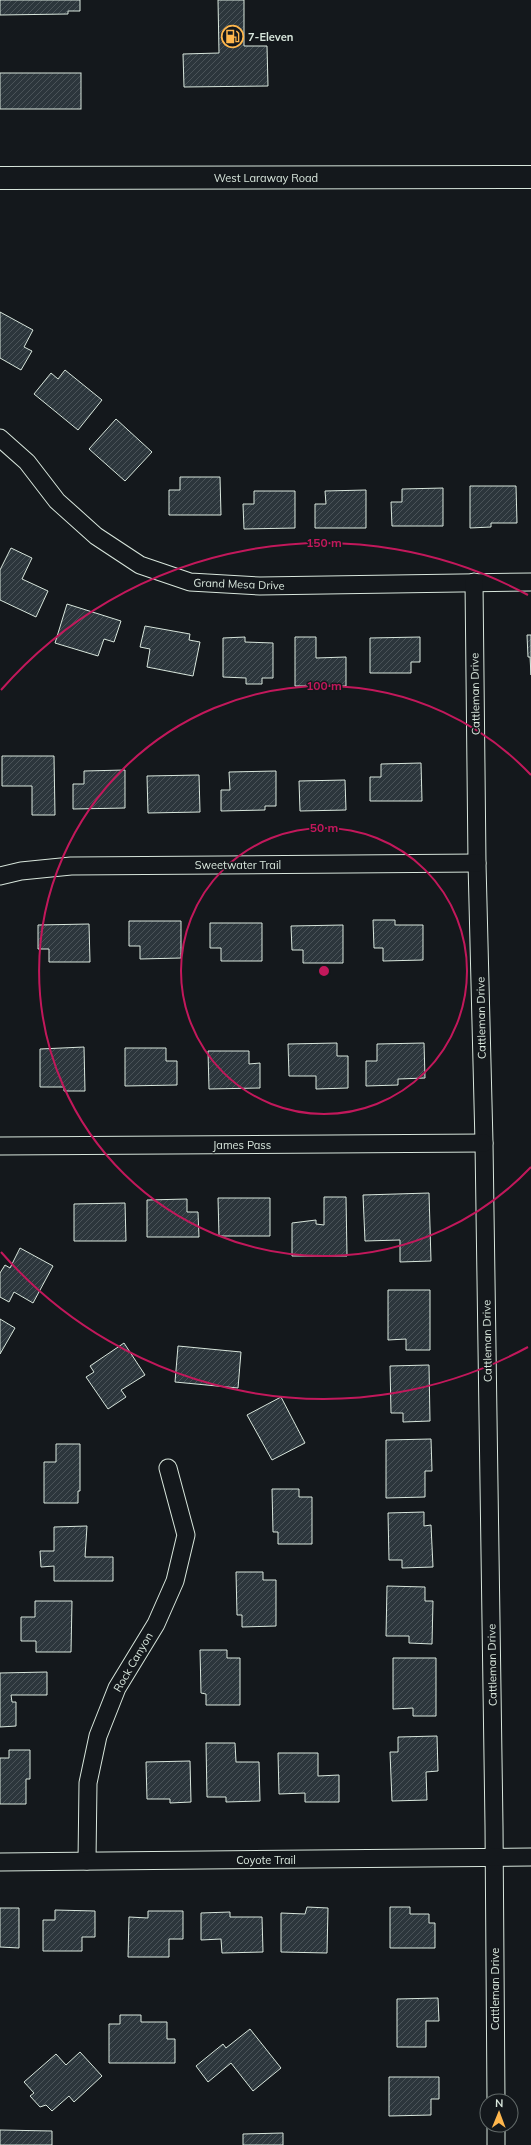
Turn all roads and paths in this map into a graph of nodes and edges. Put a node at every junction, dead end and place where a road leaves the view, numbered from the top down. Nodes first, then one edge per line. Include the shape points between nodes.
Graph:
1 (531, 177) edge
2 (0, 178) edge
3 (0, 438) edge
4 (474, 582) junction
5 (531, 582) edge
6 (477, 864) junction
7 (0, 876) edge
8 (484, 1143) junction
9 (0, 1146) edge
10 (168, 1468) dead end
11 (531, 1857) edge
12 (495, 1858) junction
13 (87, 1861) junction
14 (0, 1862) edge
15 (496, 2093) edge
16 (496, 2133) edge
17 (496, 2145) edge

1 - 2 main road, West Laraway Road
3 - 4 street, Grand Mesa Drive via 27,462 57,501 96,536 140,565 190,582 260,586
4 - 5 street, Grand Mesa Drive
4 - 6 street, Cattleman Drive
6 - 7 street, Sweetwater Trail via 71,866 21,871
6 - 8 street, Cattleman Drive
8 - 9 street, James Pass
8 - 12 street, Cattleman Drive
10 - 13 street, Rock Canyon via 186,1535 175,1581 156,1624 117,1688 98,1736 88,1783
11 - 12 street, Coyote Trail
12 - 13 street, Coyote Trail
12 - 15 street, Cattleman Drive
13 - 14 street, Coyote Trail
16 - 17 street

